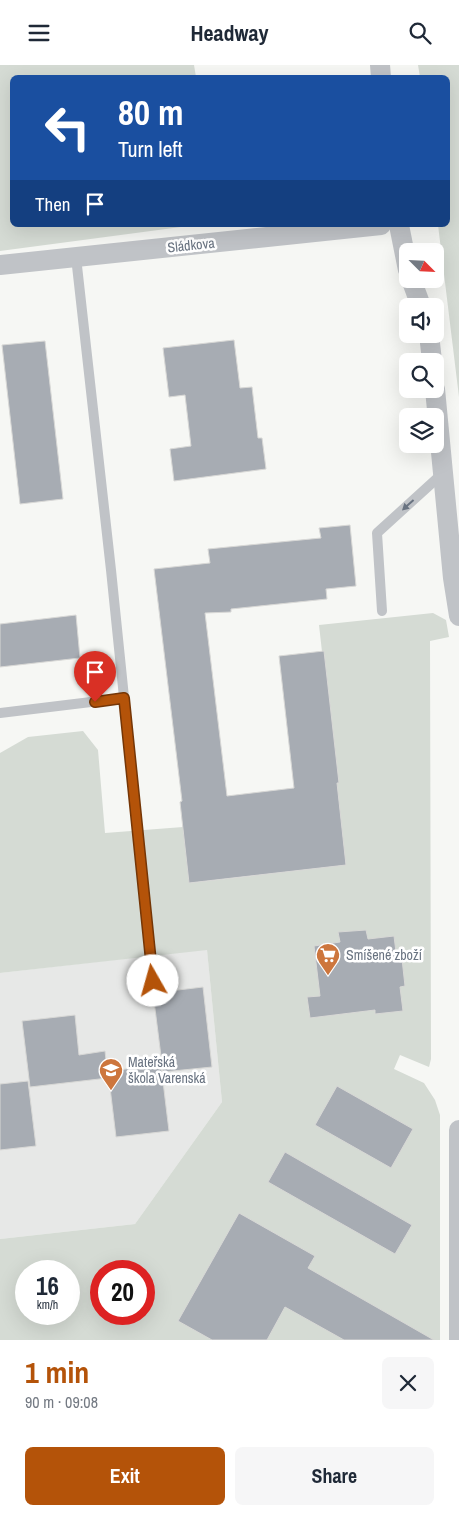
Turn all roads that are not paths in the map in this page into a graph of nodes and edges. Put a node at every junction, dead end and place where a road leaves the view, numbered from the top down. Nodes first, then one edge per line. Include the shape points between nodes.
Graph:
1 (362, 227) edge
2 (399, 227) edge
3 (403, 243) edge
4 (76, 257) junction
5 (0, 265) edge
6 (436, 398) edge
7 (444, 473) junction
8 (382, 611) dead end
9 (459, 616) edge
10 (124, 698) junction
11 (0, 713) edge
12 (153, 981) dead end
13 (459, 1130) edge
14 (459, 1340) edge

1 - 4 street, Sládkova
2 - 3 street
4 - 5 street, Sládkova
4 - 10 lane
6 - 7 street
7 -> 8 lane via 378,533
7 - 9 street
10 - 11 lane
10 - 12 lane
13 - 14 street

